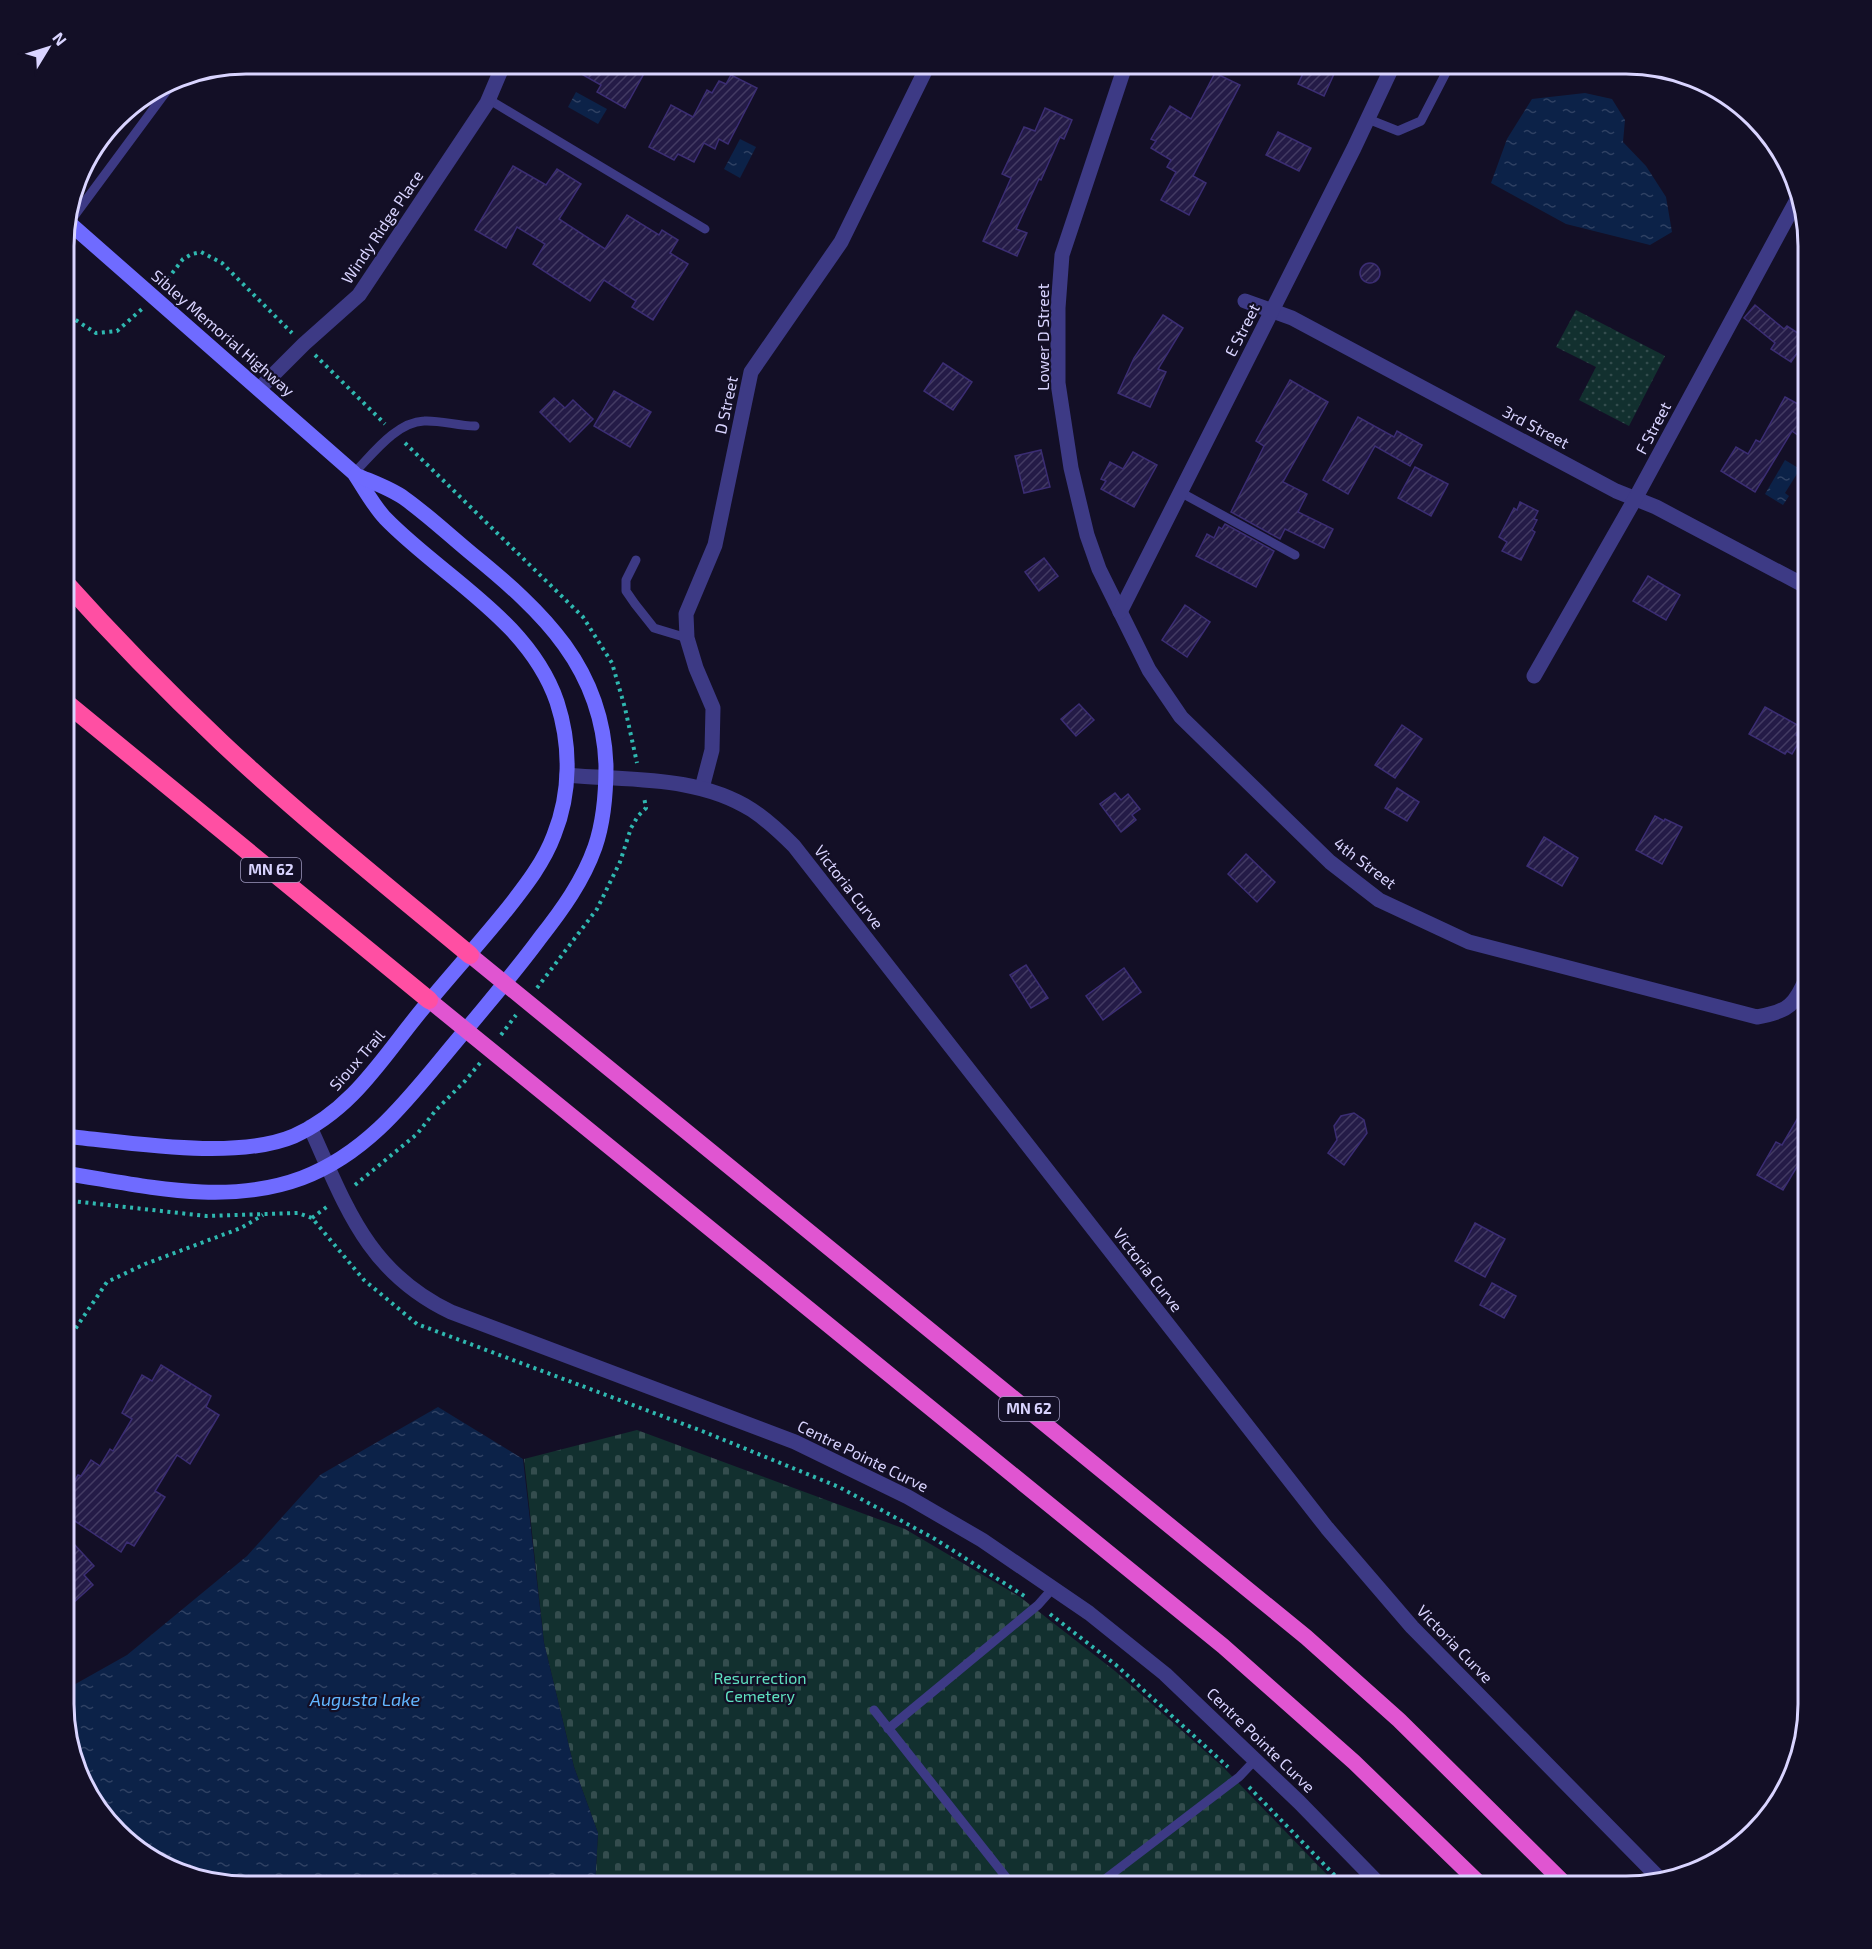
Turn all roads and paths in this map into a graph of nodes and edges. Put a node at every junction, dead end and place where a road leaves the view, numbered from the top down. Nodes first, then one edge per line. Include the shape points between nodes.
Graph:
1 (499, 74) edge
2 (924, 74) edge
3 (1122, 74) edge
4 (1389, 74) edge
5 (1444, 74) edge
6 (163, 95) edge
7 (489, 99) junction
8 (1368, 119) junction
9 (1794, 206) edge
10 (77, 209) edge
11 (75, 228) edge
12 (705, 229) dead end
13 (153, 296) junction
14 (1245, 301) dead end
15 (1271, 311) junction
16 (74, 319) edge
17 (304, 344) junction
18 (260, 389) junction
19 (475, 426) dead end
20 (395, 433) junction
21 (354, 473) junction
22 (1180, 492) junction
23 (1635, 499) junction
24 (1295, 555) dead end
25 (636, 560) dead end
26 (1798, 582) edge
27 (74, 592) edge
28 (1120, 612) junction
29 (687, 638) junction
30 (1534, 676) dead end
31 (74, 709) edge
32 (567, 775) junction
33 (606, 779) junction
34 (640, 781) junction
35 (702, 788) junction
36 (471, 955) junction
37 (505, 984) junction
38 (1798, 996) edge
39 (429, 1000) junction
40 (527, 1001) junction
41 (466, 1029) junction
42 (490, 1049) junction
43 (310, 1127) junction
44 (74, 1137) edge
45 (327, 1166) junction
46 (74, 1175) edge
47 (341, 1195) junction
48 (74, 1201) edge
49 (266, 1213) junction
50 (312, 1218) junction
51 (74, 1331) edge
52 (1053, 1587) junction
53 (1038, 1605) junction
54 (874, 1710) dead end
55 (888, 1728) junction
56 (1256, 1759) junction
57 (1239, 1777) junction
58 (1654, 1873) edge
59 (1005, 1876) edge
60 (1109, 1876) edge
61 (1335, 1876) edge
62 (1371, 1876) edge
63 (1472, 1876) edge
64 (1558, 1876) edge

1 - 7 street, Windy Ridge Place
2 - 29 street, D Street via 841,242 752,372 714,545 686,614
3 - 28 street, Lower D Street via 1062,255 1058,308 1058,383 1071,468 1087,535
4 - 8 street, E Street
5 - 8 lane via 1421,121 1398,131
6 - 10 lane
7 - 12 lane
7 - 17 street, Windy Ridge Place via 359,295
8 - 15 street, E Street
9 - 23 street, F Street
11 - 13 main road, Sibley Memorial Highway
13 - 16 path via 117,331 96,333
13 - 17 path via 183,260 201,252 222,263
13 - 18 main road, Sibley Memorial Highway
14 - 15 street, 3rd Street
15 - 22 street, E Street
15 - 23 street, 3rd Street via 1292,318
17 - 18 street, Windy Ridge Place
17 - 20 path
18 - 21 main road, Sibley Memorial Highway
19 - 20 lane via 424,421 410,423
20 - 21 lane
20 - 34 path via 583,617 612,663
21 - 32 main road, Sioux Trail via 384,517 505,624 538,664 563,724
21 - 33 main road via 402,496 519,593 555,632 573,657 595,703 605,747
22 - 24 lane
22 - 28 street, E Street
23 - 26 street, 3rd Street
23 - 30 street, F Street
25 - 29 lane via 626,580 635,604 654,628
27 - 36 highway, MN 62 via 221,742
28 - 38 street, 4th Street via 1149,670 1181,717 1330,862 1379,900 1469,942 1757,1017 1780,1013
29 - 35 street, D Street via 713,708 712,750
31 - 39 highway, MN 62
32 - 33 street, Victoria Curve
32 - 36 main road, Sioux Trail via 560,818 548,851
33 - 34 street, Victoria Curve
33 - 37 main road via 601,826 580,881
34 - 35 street, Victoria Curve via 668,781
34 - 40 path via 646,808 631,828 620,862 597,909
35 - 58 street, Victoria Curve via 751,809 794,846 1327,1528 1412,1627
36 - 37 highway, MN 62
36 - 39 main road, Sioux Trail
37 - 40 highway, MN 62
37 - 41 main road
39 - 41 highway, MN 62
39 - 43 main road, Sioux Trail via 364,1084 335,1111
40 - 42 path
40 - 64 highway, MN 62 via 1306,1636 1407,1728
41 - 42 highway, MN 62
41 - 45 main road via 388,1122
42 - 47 path via 417,1134
42 - 63 highway, MN 62 via 1223,1646 1370,1777
43 - 44 main road, Sioux Trail via 279,1140 229,1148
43 - 45 street, Centre Pointe Curve
45 - 46 main road via 271,1186 210,1194
45 - 47 street, Centre Pointe Curve
47 - 50 path
47 - 52 street, Centre Pointe Curve via 373,1251 391,1272 434,1304 825,1456 949,1520
48 - 49 path via 206,1216
49 - 50 path via 298,1213
49 - 51 path via 241,1228 107,1282
50 - 53 path via 364,1280 417,1324 839,1487 952,1549
52 - 53 lane
52 - 56 street, Centre Pointe Curve via 1157,1667
53 - 55 lane
53 - 57 path via 1116,1665
54 - 55 lane
55 - 59 lane
56 - 57 lane
56 - 62 street, Centre Pointe Curve
57 - 60 lane
57 - 61 path

